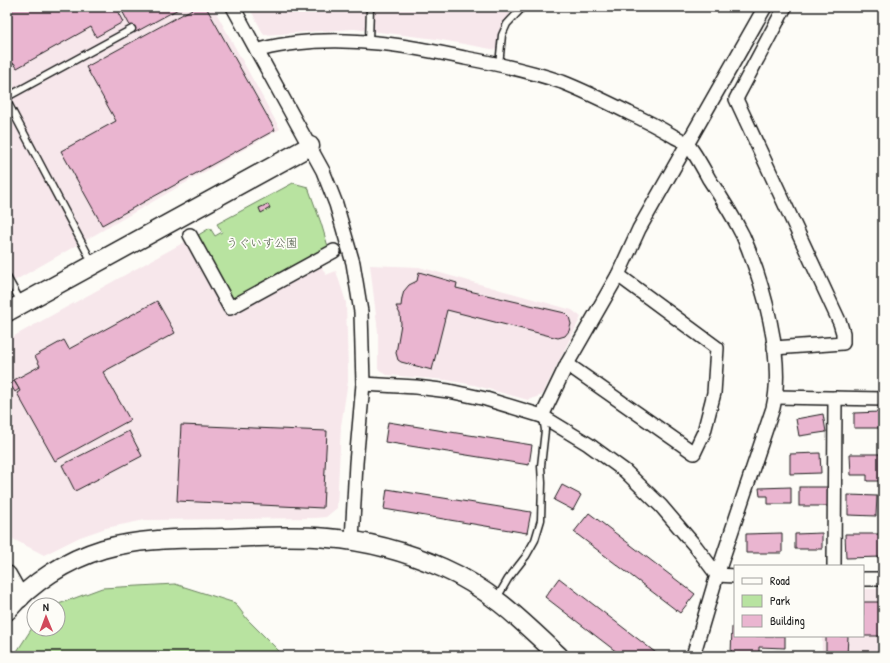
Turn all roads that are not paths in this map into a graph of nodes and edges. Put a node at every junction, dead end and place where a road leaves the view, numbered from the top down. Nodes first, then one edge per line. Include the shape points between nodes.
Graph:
1 (233, 7) edge
2 (370, 7) edge
3 (523, 7) edge
4 (765, 7) edge
5 (785, 7) edge
6 (132, 29) dead end
7 (369, 42) junction
8 (257, 51) junction
9 (499, 64) junction
10 (7, 97) edge
11 (7, 101) edge
12 (688, 145) junction
13 (310, 146) junction
14 (190, 235) dead end
15 (334, 251) dead end
16 (93, 265) junction
17 (618, 275) junction
18 (7, 277) edge
19 (15, 308) edge
20 (774, 348) junction
21 (567, 364) junction
22 (363, 384) junction
23 (776, 397) junction
24 (835, 398) junction
25 (883, 399) edge
26 (542, 416) junction
27 (352, 541) junction
28 (834, 565) edge
29 (7, 575) edge
30 (717, 575) junction
31 (734, 576) edge
32 (864, 579) edge
33 (883, 579) edge
34 (20, 598) junction
35 (496, 599) junction
36 (7, 611) edge
37 (559, 656) edge
38 (693, 656) edge

1 - 8 street
2 - 7 lane
3 - 9 lane via 507,24 502,35
4 - 12 street
5 - 20 street via 736,99 840,323 843,343
6 - 10 lane
7 - 8 street via 308,42 269,46
7 - 9 street
8 - 13 street
9 - 12 street via 588,92
11 - 16 lane
12 - 17 street via 639,229
12 - 20 street via 729,210 755,264
13 - 16 street
13 - 22 street via 336,204 353,263 361,312
14 - 15 street via 230,308
16 - 19 street
17 - 21 street
17 - 21 street via 717,348 714,393 704,432 694,453
18 - 19 lane
20 - 23 street
21 - 26 street
22 - 26 street via 449,391
22 - 27 street
23 - 24 street
23 - 30 street
24 - 25 street
24 - 28 street
26 - 30 street via 588,444 625,471 661,506
26 - 35 lane via 545,430 541,466 541,520 535,540 526,556 508,578
27 - 34 street via 291,537 156,540 122,545 103,549 62,567 39,581
27 - 35 street via 423,559 464,578
29 - 34 street
30 - 31 street
30 - 38 street
32 - 33 street
34 - 36 street
35 - 37 street

